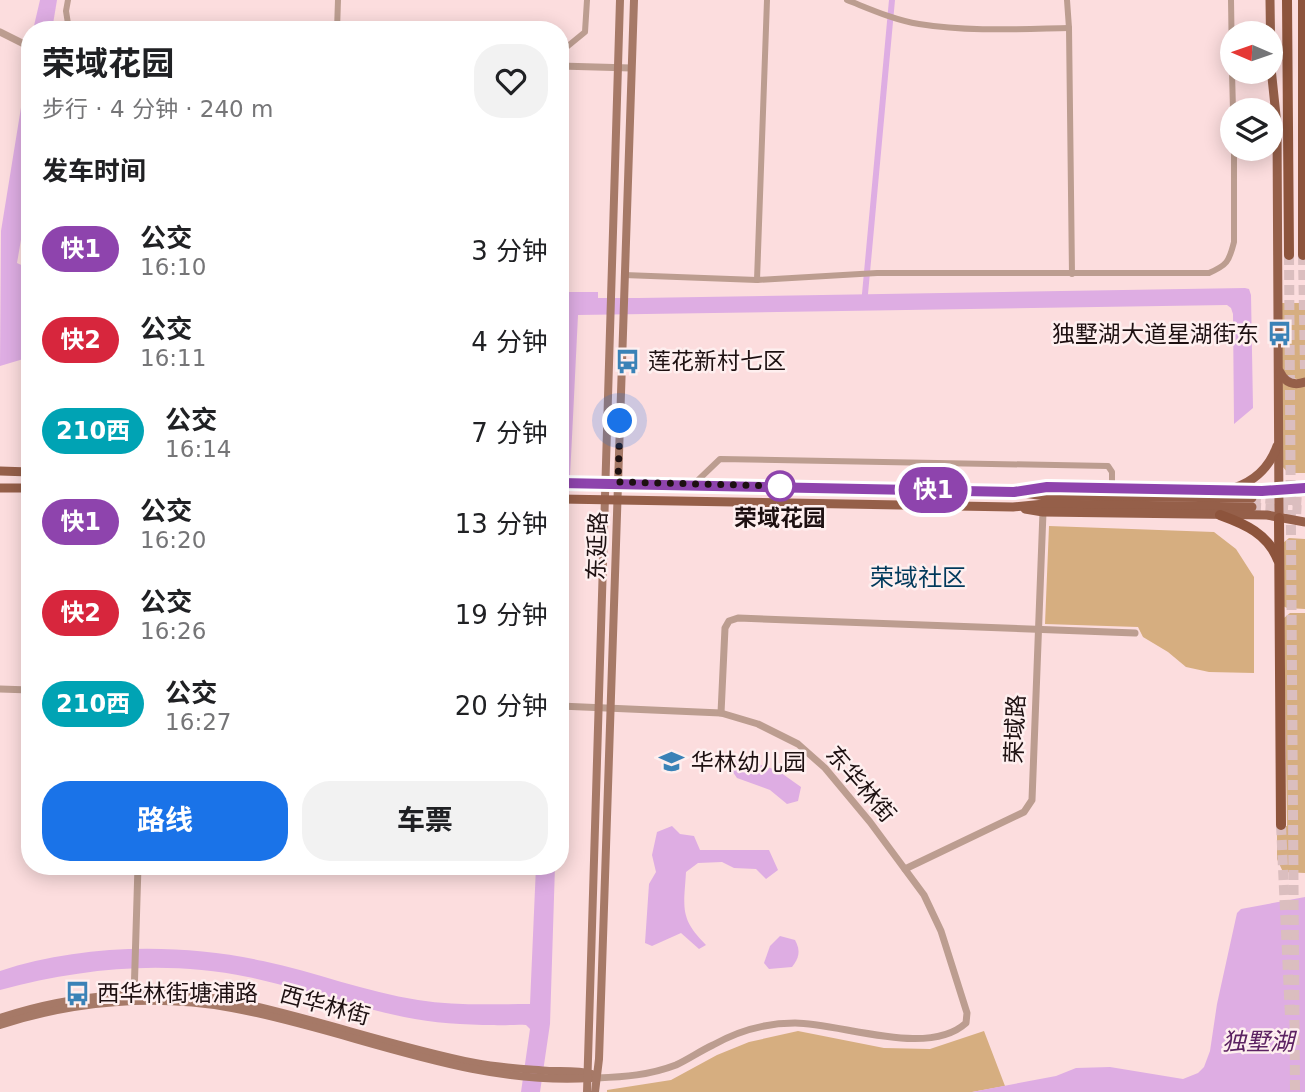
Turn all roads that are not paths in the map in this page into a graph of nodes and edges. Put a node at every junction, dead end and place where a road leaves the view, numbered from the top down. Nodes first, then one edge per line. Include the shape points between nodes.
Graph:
1 (68, 0) edge
2 (338, 0) edge
3 (587, 0) edge
4 (620, 0) edge
5 (634, 0) edge
6 (767, 0) edge
7 (847, 0) edge
8 (1067, 0) edge
9 (1231, 0) edge
10 (1270, 0) edge
11 (1287, 0) edge
12 (1303, 0) edge
13 (68, 21) edge
14 (337, 21) edge
15 (1231, 21) edge
16 (1069, 28) junction
17 (0, 32) edge
18 (21, 43) edge
19 (569, 45) edge
20 (569, 66) edge
21 (618, 67) junction
22 (631, 68) junction
23 (1304, 85) edge
24 (1234, 161) edge
25 (1289, 255) tunnel mouth
26 (1303, 255) tunnel mouth
27 (1072, 274) junction
28 (624, 275) junction
29 (757, 280) junction
30 (1279, 371) junction
31 (1305, 382) edge
32 (1279, 441) junction
33 (0, 471) edge
34 (21, 472) edge
35 (604, 482) junction
36 (618, 482) junction
37 (569, 483) edge
38 (694, 484) junction
39 (0, 488) edge
40 (21, 488) edge
41 (1112, 488) junction
42 (1305, 489) edge
43 (1224, 490) junction
44 (1279, 490) junction
45 (1014, 492) junction
46 (569, 499) edge
47 (604, 499) junction
48 (617, 499) junction
49 (1013, 507) junction
50 (1043, 512) junction
51 (1220, 515) junction
52 (1279, 517) junction
53 (1305, 522) edge
54 (1280, 567) junction
55 (1038, 629) junction
56 (1135, 633) dead end
57 (0, 689) edge
58 (21, 690) edge
59 (569, 706) edge
60 (598, 707) junction
61 (611, 708) junction
62 (722, 713) junction
63 (1281, 825) tunnel mouth
64 (905, 869) junction
65 (138, 875) edge
66 (134, 998) junction
67 (0, 1018) edge
68 (0, 1025) edge
69 (956, 1031) joint
70 (592, 1076) junction
71 (587, 1092) edge
72 (595, 1092) edge

1 - 13 street
2 - 14 street
3 - 19 street via 585,32
4 - 21 main road, 东延路
5 - 22 main road, 东延路
6 - 29 street
7 - 16 street via 918,24
8 - 16 street
9 - 15 street
10 - 30 main road via 1277,125
11 - 25 highway
12 - 23 highway
16 - 27 street
17 - 18 street
20 - 21 street
21 - 22 street
21 - 35 main road, 东延路
22 - 28 main road, 东延路
23 - 26 highway
24 - 27 street via 1234,242 1225,266 1209,273
27 - 29 street via 855,274
28 - 29 street
28 - 36 main road, 东延路
30 - 31 main road via 1289,383
30 - 32 main road
32 - 43 main road via 1261,472
32 - 44 main road
33 - 34 main road
35 - 36 main road
35 - 37 main road
35 - 47 main road, 东延路
36 - 38 main road
36 - 48 main road, 东延路
38 - 41 street via 720,458 1108,466
38 - 45 main road
39 - 40 main road
41 - 43 main road
41 - 45 main road via 1047,487
42 - 44 main road
43 - 44 main road
44 - 52 main road
45 - 49 main road via 1252,503
46 - 47 main road
47 - 48 main road
47 - 60 main road, 东延路
48 - 49 main road
48 - 61 main road, 东延路
49 - 50 main road
50 - 51 main road
50 - 55 street, 荣域路
51 - 52 main road
51 - 54 highway via 1257,531
52 - 53 main road
52 - 54 highway
54 - 63 highway
55 - 56 street
55 - 62 street via 738,618 725,628
55 - 64 street, 荣域路 via 1029,807
57 - 58 street
59 - 60 street, 东华林街
60 - 61 street, 东华林街
60 - 70 main road, 东延路
61 - 62 street, 东华林街
61 - 70 main road, 东延路
62 - 64 street, 东华林街 via 779,734 813,757
64 - 69 street, 东华林街 via 930,906 945,942 967,1013 966,1023
65 - 66 street
66 - 67 main road, 西华林街 via 76,1000
66 - 68 main road, 西华林街
66 - 70 main road, 西华林街 via 234,1009 454,1065
69 - 70 street, 西华林街 via 884,1038 817,1023 776,1024 726,1038 660,1070
70 - 71 main road, 东延路
70 - 72 main road, 东延路

